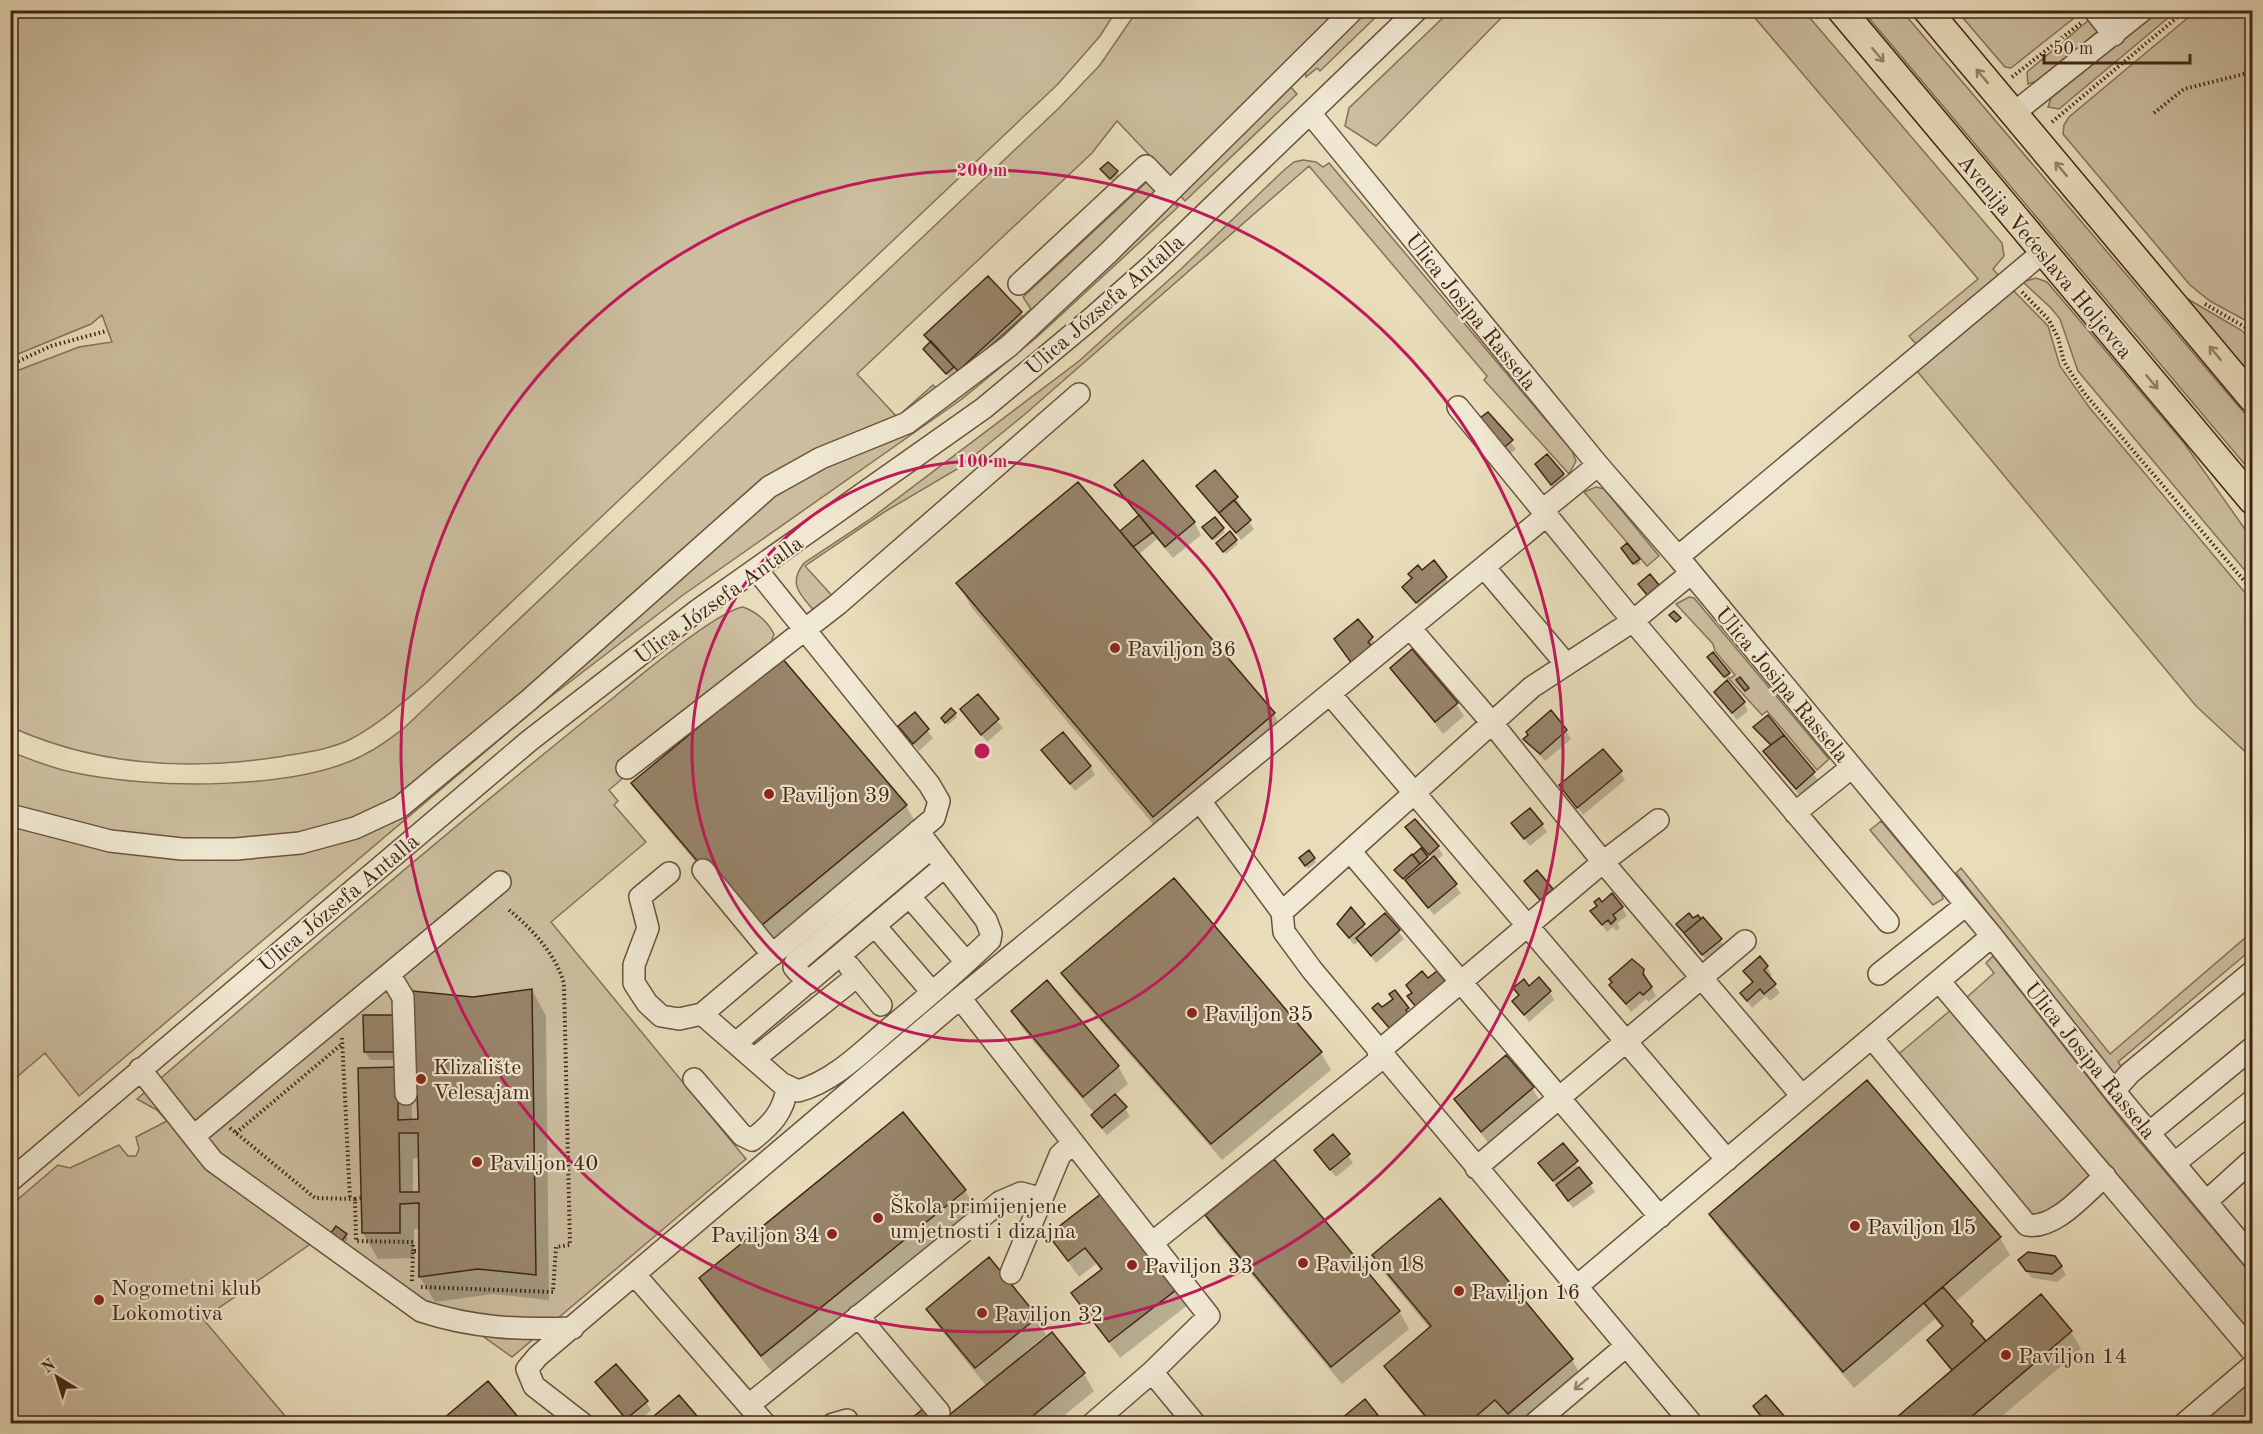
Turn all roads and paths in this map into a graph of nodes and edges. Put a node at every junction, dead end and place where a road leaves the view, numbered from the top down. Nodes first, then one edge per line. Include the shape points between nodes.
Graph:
1 (1353, 10) edge
2 (1417, 10) edge
3 (1841, 10) edge
4 (1927, 10) edge
5 (2186, 10) edge
6 (2095, 11) edge
7 (2135, 13) edge
8 (2114, 35) junction
9 (2253, 72) edge
10 (2011, 78) dead end
11 (1310, 113) junction
12 (2014, 113) junction
13 (2154, 113) dead end
14 (2052, 122) dead end
15 (1170, 191) junction
16 (2043, 252) junction
17 (1019, 284) dead end
18 (2016, 286) dead end
19 (106, 331) dead end
20 (10, 364) edge
21 (1079, 394) dead end
22 (2253, 398) edge
23 (1458, 407) dead end
24 (1598, 465) junction
25 (2253, 500) edge
26 (1545, 513) junction
27 (1684, 566) junction
28 (1484, 567) junction
29 (756, 569) junction
30 (2253, 590) edge
31 (1633, 621) junction
32 (805, 628) junction
33 (1410, 628) junction
34 (1566, 664) junction
35 (1330, 694) junction
36 (1492, 723) junction
37 (1852, 767) junction
38 (627, 768) dead end
39 (1414, 793) junction
40 (1200, 801) junction
41 (1796, 813) junction
42 (10, 814) edge
43 (1658, 820) dead end
44 (918, 831) junction
45 (931, 848) junction
46 (1350, 851) junction
47 (1603, 862) junction
48 (945, 866) junction
49 (703, 870) dead end
50 (669, 873) dead end
51 (501, 882) dead end
52 (869, 886) junction
53 (910, 897) junction
54 (1966, 905) junction
55 (508, 909) dead end
56 (1281, 912) junction
57 (883, 919) junction
58 (1887, 922) dead end
59 (1527, 927) junction
60 (825, 936) junction
61 (1992, 936) junction
62 (1745, 940) dead end
63 (772, 954) junction
64 (841, 956) junction
65 (966, 962) junction
66 (2253, 972) edge
67 (389, 974) junction
68 (1879, 974) dead end
69 (857, 976) junction
70 (1700, 978) junction
71 (1939, 981) junction
72 (1463, 982) junction
73 (808, 983) junction
74 (932, 992) junction
75 (960, 998) junction
76 (881, 1005) dead end
77 (702, 1014) junction
78 (341, 1035) dead end
79 (1872, 1038) junction
80 (1626, 1041) junction
81 (736, 1043) junction
82 (342, 1044) junction
83 (2253, 1048) edge
84 (1381, 1055) junction
85 (754, 1059) junction
86 (140, 1069) junction
87 (694, 1079) dead end
88 (788, 1087) junction
89 (2114, 1091) junction
90 (406, 1094) dead end
91 (1802, 1096) junction
92 (1559, 1097) junction
93 (2253, 1101) edge
94 (223, 1121) dead end
95 (236, 1133) junction
96 (2149, 1133) junction
97 (194, 1136) junction
98 (1073, 1143) junction
99 (1727, 1160) junction
100 (2252, 1162) edge
101 (2175, 1163) junction
102 (1476, 1168) junction
103 (2105, 1176) junction
104 (10, 1181) edge
105 (360, 1198) dead end
106 (1040, 1198) junction
107 (352, 1199) junction
108 (2207, 1201) junction
109 (1660, 1217) junction
110 (1152, 1243) junction
111 (413, 1251) junction
112 (419, 1251) dead end
113 (2253, 1257) edge
114 (1011, 1273) dead end
115 (635, 1275) junction
116 (1576, 1287) junction
117 (858, 1316) junction
118 (573, 1328) junction
119 (1626, 1346) junction
120 (2253, 1351) edge
121 (2253, 1366) edge
122 (1152, 1372) junction
123 (749, 1405) junction
124 (939, 1412) dead end
125 (1683, 1420) edge
126 (583, 1424) edge
127 (765, 1424) edge
128 (1092, 1424) edge
129 (1195, 1424) edge
130 (1534, 1424) edge
131 (2184, 1424) edge

1 - 15 street
2 - 11 street, Ulica Józsefa Antalla
3 -> 16 main road, Avenija Većeslava Holjevca
12 -> 4 main road
5 - 14 path
6 - 8 street
6 - 10 path
7 - 8 street
8 - 12 street
9 - 13 path via 2184,89
11 - 24 street, Ulica Josipa Rassela
11 - 29 street, Ulica Józsefa Antalla via 1153,264 984,408
22 -> 12 main road
15 - 17 street via 1146,166
15 - 42 street via 1009,346 908,423 821,458 769,487 529,700 400,807 355,828 300,843 236,849 182,849 110,841
16 -> 25 main road, Avenija Većeslava Holjevca
16 - 27 street
18 - 30 path via 2049,320 2064,362 2084,393
19 - 20 path via 51,346
21 - 32 street via 838,604
23 - 26 street
24 - 26 street
24 - 27 street, Ulica Josipa Rassela
26 - 28 street
26 - 31 street
27 - 31 street
27 - 37 street, Ulica Josipa Rassela
28 - 33 street
28 - 34 street
29 - 32 street
29 - 86 street, Ulica Józsefa Antalla via 529,741
31 - 34 street
31 - 41 street
32 - 38 street
32 - 44 street via 939,801 934,818
33 - 35 street
33 - 36 street
34 - 36 street via 1532,687
35 - 39 street
35 - 40 street
36 - 39 street
36 - 47 street
37 - 41 street
37 - 54 street, Ulica Josipa Rassela
39 - 46 street
39 - 59 street
40 - 56 street
40 - 75 street
41 - 58 street
43 - 47 street
44 - 45 street
44 - 52 street
45 - 48 street
45 - 52 street
46 - 56 street
46 - 72 street
47 - 59 street
47 - 70 street
48 - 53 street
48 - 65 street via 986,920 991,933 990,940
49 - 63 street
50 - 77 street via 640,897 648,928 634,965 634,983 661,1016 679,1019
51 - 67 street
52 - 57 street
52 - 60 street
52 - 63 street
53 - 57 street
53 - 65 street
54 - 61 street, Ulica Josipa Rassela
54 - 68 street
55 - 111 path via 555,960 564,984 570,1245 555,1247 553,1292 412,1286
56 - 84 street via 1284,933
57 - 64 street
57 - 74 street
59 - 72 street
59 - 80 street
60 - 64 street
60 - 73 street via 794,965
61 - 71 street
61 - 89 street, Ulica Josipa Rassela
62 - 70 street
63 - 77 street
64 - 69 street
64 - 73 street
65 - 74 street
66 - 89 street via 2130,1073
67 - 90 street via 403,997
67 - 97 street
69 - 76 street
69 - 85 street
70 - 80 street
70 - 91 street
71 - 79 street
71 - 103 street
72 - 84 street
72 - 92 street
73 - 81 street
74 - 88 street via 829,1077 798,1091
75 - 98 street
75 - 115 street
77 - 81 street
78 - 82 path
79 - 91 street
79 - 103 street via 2027,1225 2043,1224 2056,1217
80 - 92 street
80 - 99 street
81 - 85 street
82 - 95 path
82 - 107 path
83 - 96 street
84 - 102 street
84 - 110 street
85 - 88 street
86 - 97 street
86 - 104 street, Ulica Józsefa Antalla
87 - 88 street via 742,1135 752,1140 781,1111
89 - 96 street, Ulica Josipa Rassela
91 - 99 street
92 - 102 street
92 - 109 street
93 - 101 street
94 - 95 path
95 - 107 path via 315,1198
96 - 101 street, Ulica Josipa Rassela
97 - 118 street via 213,1161 232,1176 421,1311 456,1322 512,1329
98 - 106 street via 1060,1155
98 - 110 street
99 - 109 street
100 - 108 street
101 - 108 street, Ulica Josipa Rassela
102 - 116 street
103 - 120 street
105 - 107 path
106 - 114 street
106 - 117 street via 1021,1193 1000,1202
107 - 111 path via 356,1241 413,1242
108 - 113 street, Ulica Josipa Rassela
109 - 116 street
110 - 122 street via 1209,1316
111 - 112 path
115 - 118 street
115 - 123 street
116 - 119 street
117 - 123 street
117 - 124 street
118 - 126 street via 527,1369 534,1386
119 - 125 street
119 -> 130 street
121 - 131 street
122 - 128 street
122 - 129 street
123 - 127 street

